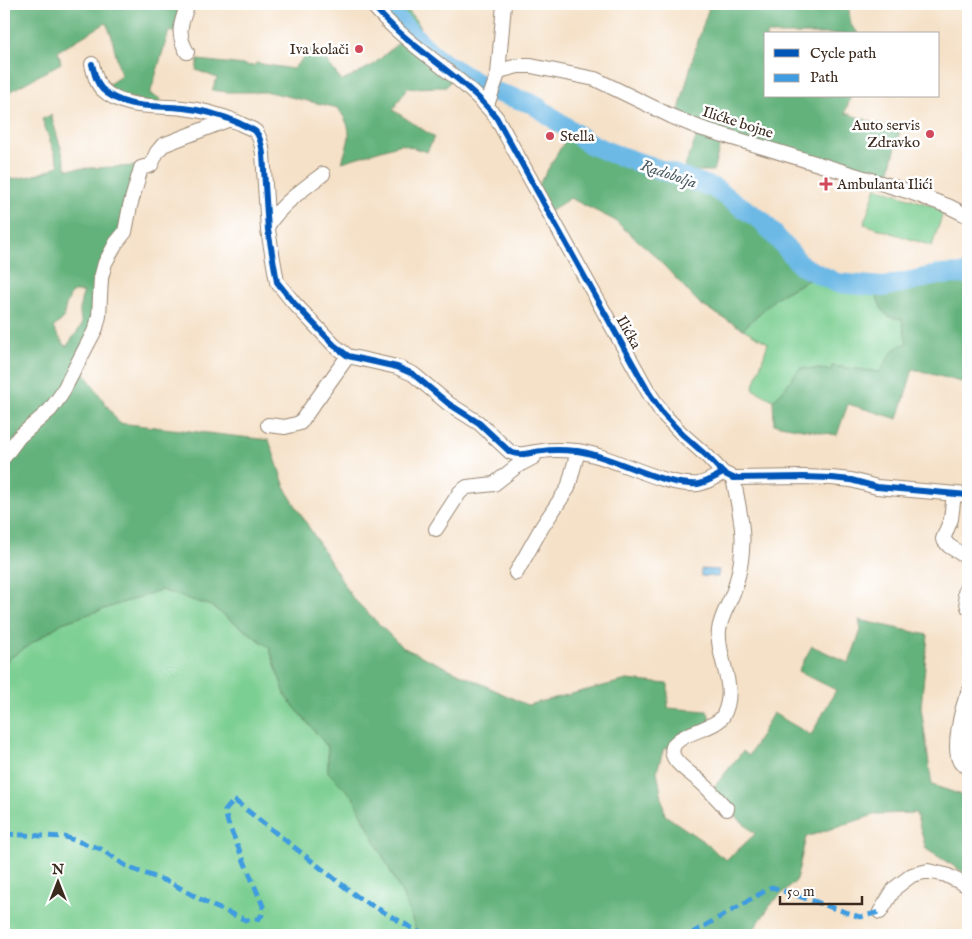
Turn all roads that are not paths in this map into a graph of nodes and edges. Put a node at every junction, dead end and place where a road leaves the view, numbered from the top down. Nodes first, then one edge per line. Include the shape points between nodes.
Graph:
1 (188, 4) edge
2 (372, 4) edge
3 (504, 4) edge
4 (187, 52) dead end
5 (92, 64) dead end
6 (499, 72) junction
7 (489, 100) junction
8 (230, 119) junction
9 (322, 174) dead end
10 (968, 216) edge
11 (268, 225) junction
12 (348, 356) junction
13 (268, 425) dead end
14 (557, 449) junction
15 (578, 451) junction
16 (4, 457) edge
17 (728, 476) junction
18 (954, 494) junction
19 (968, 495) edge
20 (436, 529) dead end
21 (968, 558) edge
22 (516, 573) dead end
23 (968, 583) edge
24 (968, 608) edge
25 (968, 694) edge
26 (968, 767) edge
27 (727, 809) dead end
28 (968, 886) edge
29 (880, 912) dead end

1 - 4 street via 180,34
2 - 7 street, Ilićka via 399,33
3 - 6 street
5 - 8 street via 102,89 127,103 201,110
6 - 7 street
6 - 10 street, Ilićke bojne via 531,66 596,79 700,128 906,190
7 - 17 street, Ilićka via 648,393 670,421
8 - 11 street via 256,132 261,142
8 - 16 street via 163,145 151,165 141,168 125,232 106,263 96,328 61,395
9 - 11 street via 288,202
11 - 12 street via 277,282 299,309
12 - 13 street via 300,423 285,427
12 - 14 street via 413,374 449,404 479,422 510,452 524,455
14 - 15 street
14 - 20 street via 516,466 494,484 467,487 460,492
15 - 17 street via 686,483 700,484
15 - 22 street via 568,488
17 - 18 street via 830,478 877,487
17 - 27 street via 743,537 740,569 722,614 719,631 729,679 728,698 720,720 688,734 673,748 673,755 680,765
18 - 19 street
18 - 21 street via 951,519 943,539
23 - 24 street via 965,593
25 - 26 street via 960,718 956,755 960,763
28 - 29 street via 946,875 928,871 912,875 894,888

